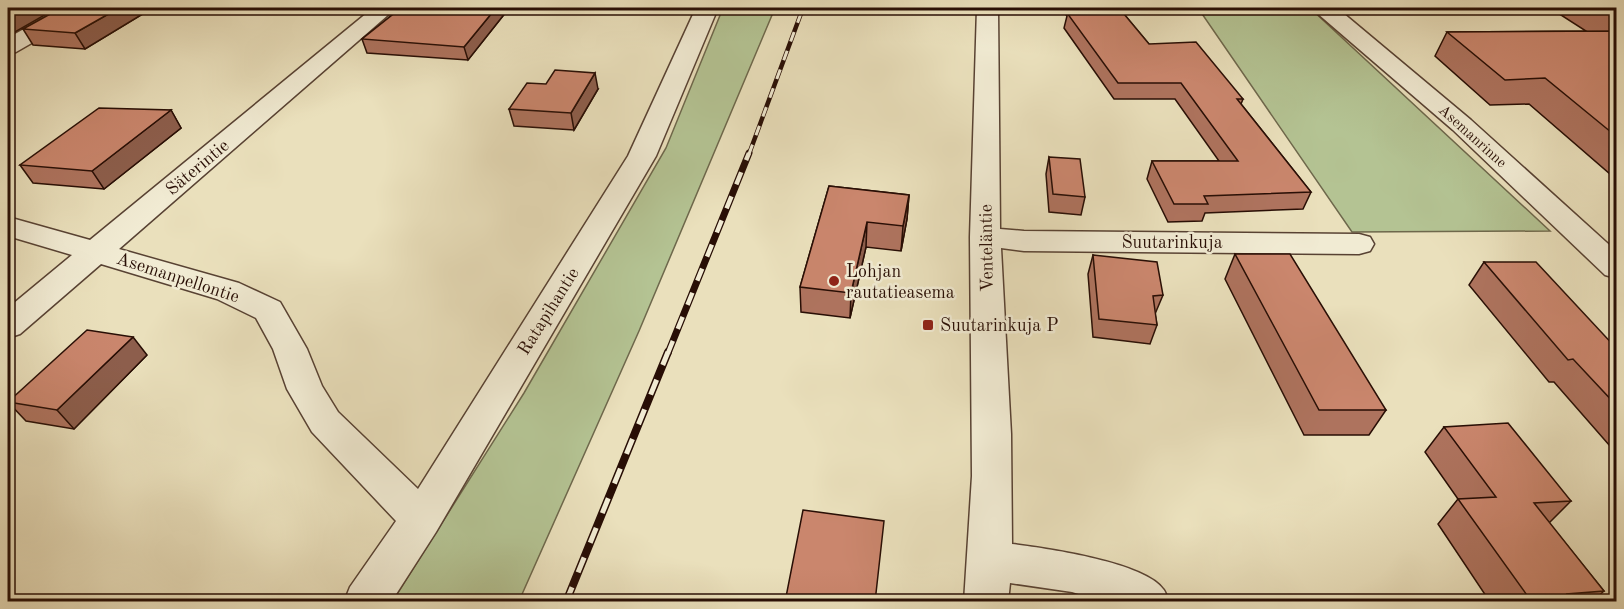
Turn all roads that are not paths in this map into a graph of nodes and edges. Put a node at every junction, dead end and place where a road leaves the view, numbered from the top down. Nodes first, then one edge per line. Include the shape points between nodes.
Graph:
1 (76, 8) edge
2 (385, 8) edge
3 (706, 8) edge
4 (987, 8) edge
5 (1325, 8) edge
6 (8, 47) edge
7 (8, 226) edge
8 (985, 237) junction
9 (1359, 244) dead end
10 (97, 251) junction
11 (1617, 268) edge
12 (8, 326) edge
13 (421, 519) junction
14 (988, 581) edge
15 (366, 602) edge
16 (1146, 602) edge

1 - 6 street
2 - 10 street, Säterintie
3 - 13 street, Ratapihantie via 642,156
4 - 8 street, Venteläntie
5 - 11 street, Asemanrinne via 1462,125
7 - 10 street, Asemanpellontie
8 - 9 street, Suutarinkuja via 1024,241
8 - 14 street, Venteläntie via 991,455
10 - 12 street, Säterintie
10 - 13 street, Asemanpellontie via 228,291 268,310 325,422
13 - 15 street, Ratapihantie
14 - 16 street via 1073,572 1137,594

